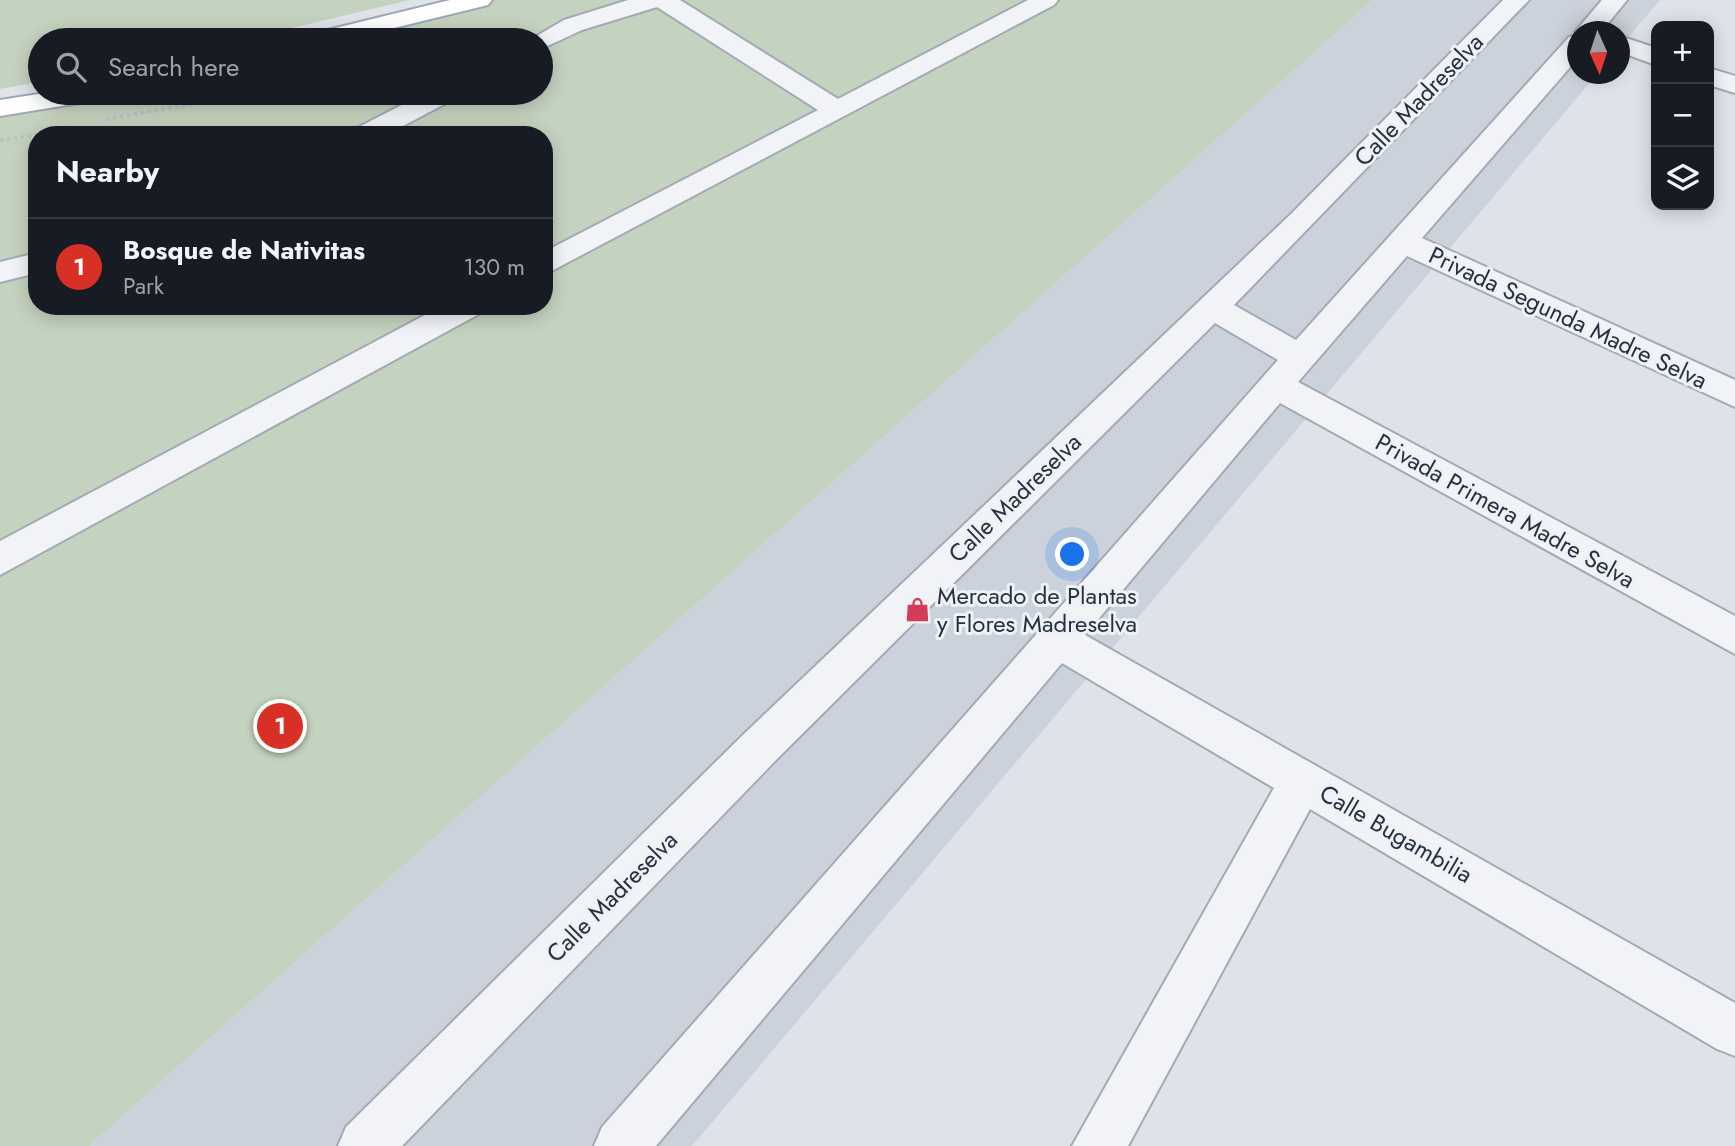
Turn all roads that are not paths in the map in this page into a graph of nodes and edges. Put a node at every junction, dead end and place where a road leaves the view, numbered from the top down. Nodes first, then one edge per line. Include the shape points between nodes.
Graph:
1 (480, 0) edge
2 (653, 0) edge
3 (663, 0) edge
4 (1045, 0) edge
5 (1517, 0) edge
6 (1615, 0) edge
7 (1597, 21) edge
8 (365, 28) edge
9 (553, 36) edge
10 (1630, 48) edge
11 (1567, 53) edge
12 (1651, 55) edge
13 (1714, 78) edge
14 (1735, 85) edge
15 (28, 103) edge
16 (422, 105) edge
17 (0, 108) edge
18 (835, 109) junction
19 (382, 126) edge
20 (1401, 241) junction
21 (553, 260) edge
22 (28, 265) edge
23 (0, 272) edge
24 (1212, 307) junction
25 (451, 315) edge
26 (1287, 371) junction
27 (1735, 394) edge
28 (0, 559) edge
29 (1735, 636) edge
30 (1057, 639) junction
31 (1302, 780) junction
32 (1735, 1031) edge
33 (365, 1146) edge
34 (621, 1146) edge
35 (1099, 1146) edge

1 - 8 main road
2 - 9 street
3 - 18 street
4 - 18 street
5 - 24 street, Calle Madreselva
6 - 7 street
10 - 12 street
11 - 20 street
13 - 14 street
15 - 17 main road
16 - 19 street
18 - 21 street
20 - 26 street
20 - 27 street, Privada Segunda Madre Selva
22 - 23 street
24 - 26 street, Privada Primera Madre Selva
24 - 33 street, Calle Madreselva via 761,746
25 - 28 street
26 - 29 street, Privada Primera Madre Selva
26 - 30 street
30 - 31 street, Calle Bugambilia
30 - 34 street
31 - 32 street, Calle Bugambilia
31 - 35 street

